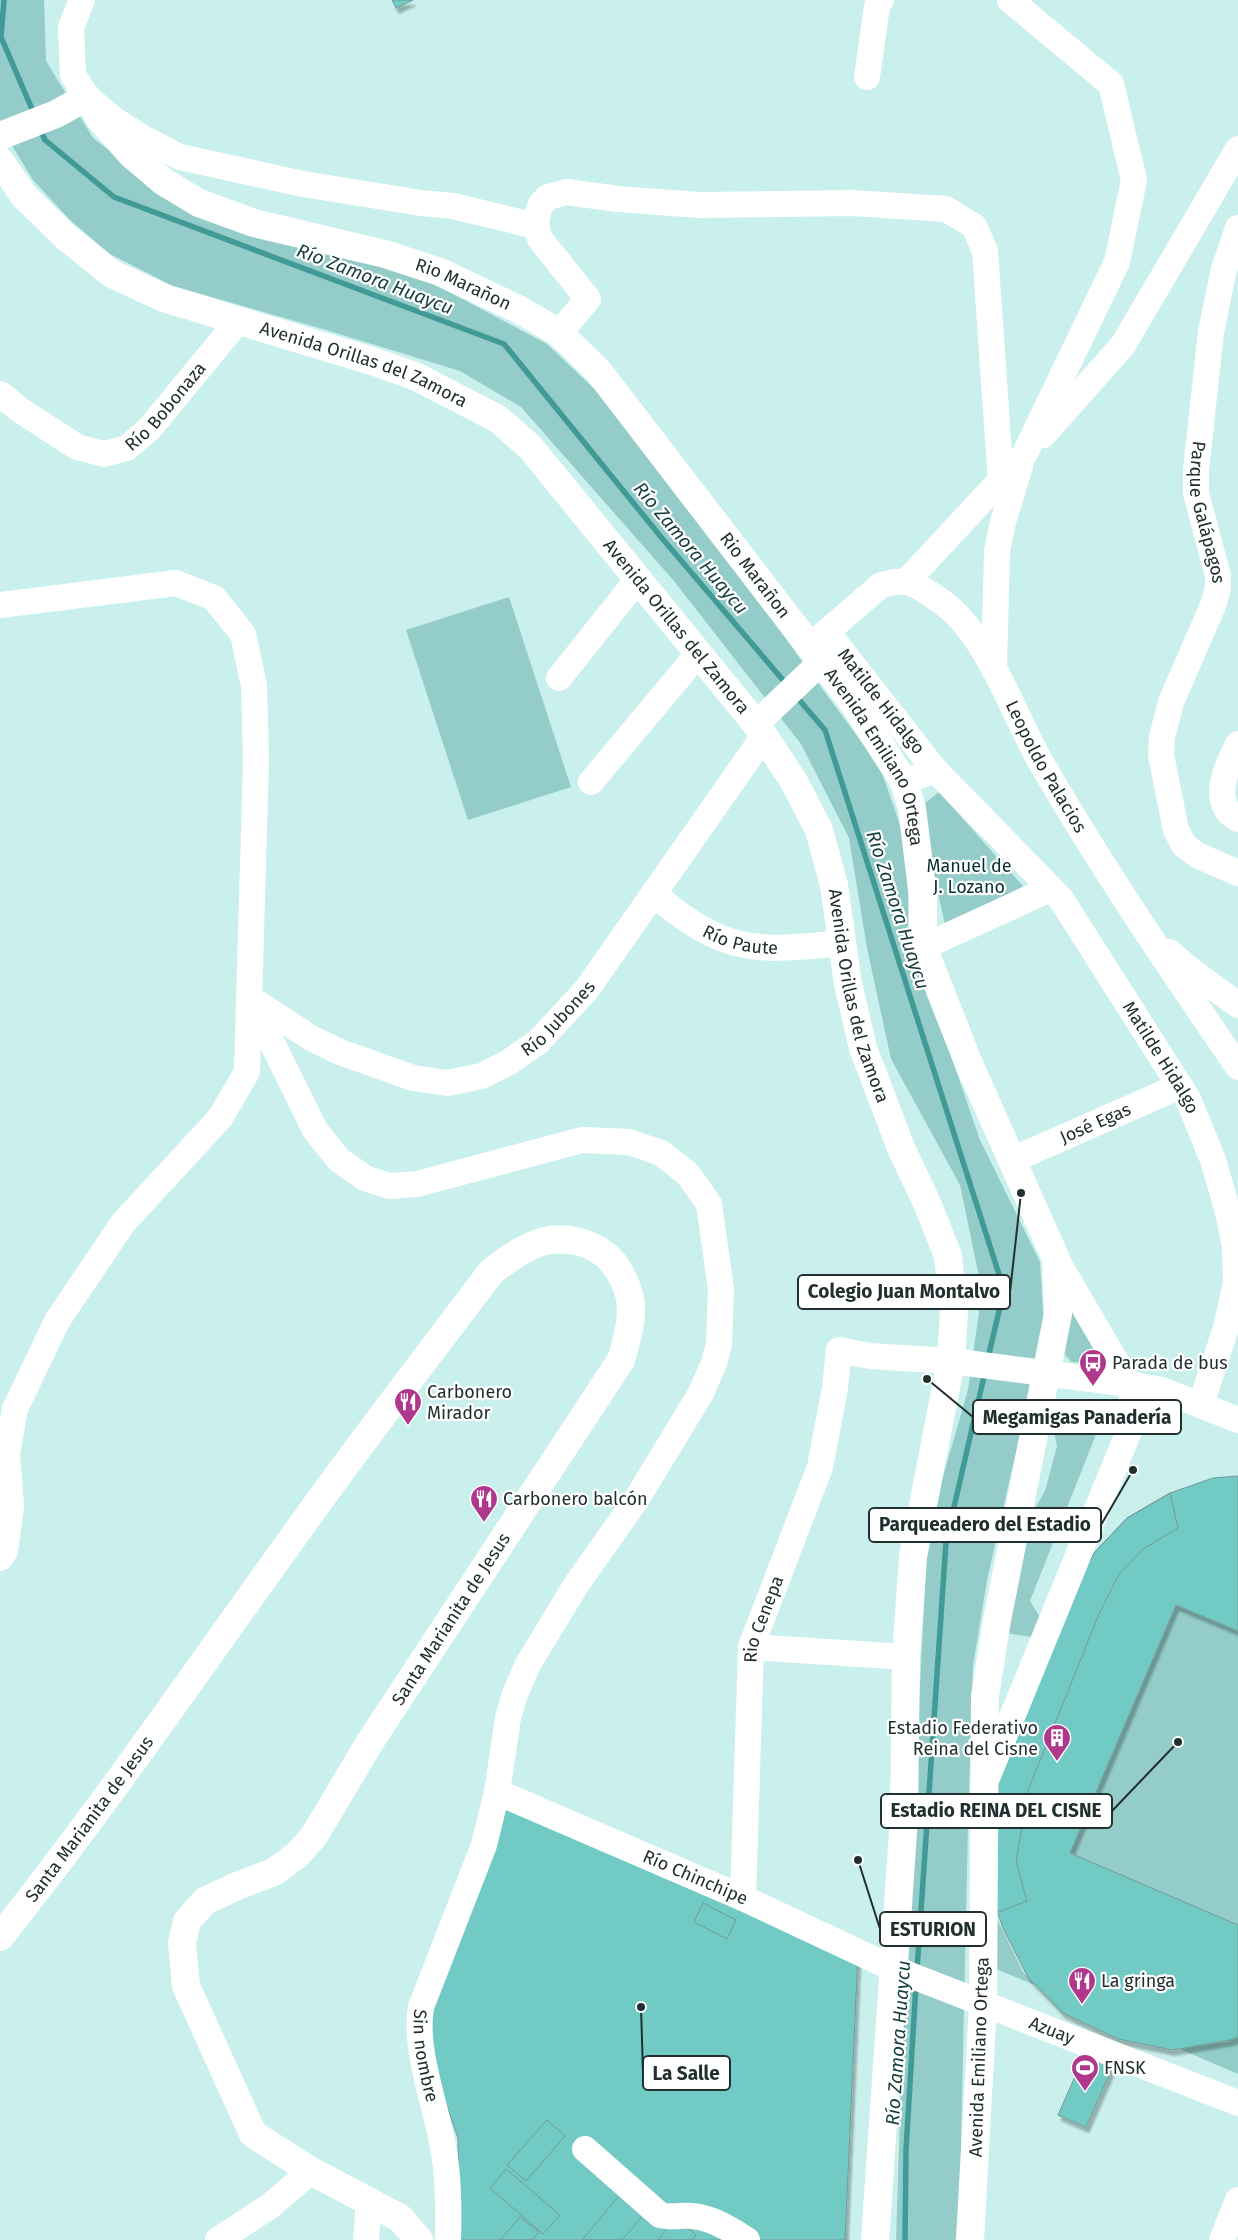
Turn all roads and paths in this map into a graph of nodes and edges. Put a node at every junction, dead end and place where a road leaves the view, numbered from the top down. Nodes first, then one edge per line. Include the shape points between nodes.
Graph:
1 (82, 0) edge
2 (881, 0) edge
3 (1010, 0) edge
4 (866, 77) dead end
5 (87, 97) junction
6 (9, 133) edge
7 (1238, 149) edge
8 (0, 161) edge
9 (536, 226) junction
10 (1238, 228) edge
11 (238, 321) junction
12 (560, 333) junction
13 (0, 394) edge
14 (1024, 455) junction
15 (1001, 482) junction
16 (638, 579) junction
17 (906, 582) junction
18 (0, 605) edge
19 (819, 647) junction
20 (698, 654) junction
21 (994, 670) junction
22 (559, 678) dead end
23 (760, 730) junction
24 (1238, 744) edge
25 (935, 770) junction
26 (591, 782) dead end
27 (904, 782) junction
28 (1238, 819) edge
29 (1238, 873) edge
30 (1050, 889) junction
31 (653, 894) junction
32 (1141, 926) junction
33 (842, 943) junction
34 (923, 947) junction
35 (250, 998) junction
36 (1238, 1005) edge
37 (1238, 1067) edge
38 (1180, 1086) junction
39 (1012, 1160) junction
40 (1056, 1259) junction
41 (959, 1363) junction
42 (1037, 1374) junction
43 (1129, 1384) junction
44 (1201, 1404) junction
45 (1238, 1420) edge
46 (0, 1558) edge
47 (751, 1647) junction
48 (906, 1657) junction
49 (985, 1783) junction
50 (497, 1792) junction
51 (742, 1898) junction
52 (0, 1937) edge
53 (901, 1971) junction
54 (977, 2002) junction
55 (1238, 2103) edge
56 (585, 2149) dead end
57 (310, 2171) junction
58 (1238, 2200) edge
59 (369, 2202) junction
60 (218, 2240) edge
61 (366, 2240) edge
62 (419, 2240) edge
63 (448, 2240) edge
64 (747, 2240) edge
65 (875, 2240) edge
66 (970, 2240) edge
67 (1222, 2240) edge

1 - 5 street via 71,28 71,37 73,75
2 - 4 street via 877,6
3 - 14 street via 1111,84 1134,180 1117,262
5 - 6 main road
5 - 9 street via 141,137 180,157 303,184 453,206
5 - 12 main road, Rio Marañon via 100,120 131,154 164,182 199,203 254,222 385,254 440,272
7 - 14 street via 1123,344
8 - 11 main road, Avenida Orillas del Zamora via 24,196 66,237 112,274 164,298
9 - 12 street via 540,238 588,299
9 - 15 street via 541,204 548,197 567,192 699,205 852,203 946,209 974,226 985,251
10 - 29 street, Parque Galápagos via 1224,269 1211,332 1196,470 1196,493 1218,576 1218,588 1171,702 1161,756 1176,830 1184,845
11 - 13 street, Río Bobonaza via 150,428 127,448 104,454 77,447
11 - 16 main road, Avenida Orillas del Zamora via 418,377 498,419 530,447
12 - 19 main road, Rio Marañon via 599,372
14 - 15 street
14 - 21 street via 997,552
15 - 17 street
16 - 20 main road, Avenida Orillas del Zamora
16 - 22 street
17 - 19 street via 881,585
17 - 21 street, Leopoldo Palacios via 945,604 958,616
18 - 35 street via 176,583 214,598 243,634 254,686 256,760
19 - 23 street, Río Jubones
19 - 25 street, Matilde Hidalgo
19 - 27 main road, Avenida Emiliano Ortega
20 - 23 main road, Avenida Orillas del Zamora
20 - 26 street
21 - 32 street, Leopoldo Palacios via 1038,757
23 - 31 street, Río Jubones
23 - 33 main road, Avenida Orillas del Zamora via 793,780 820,830 834,885
24 - 28 street via 1223,778 1227,810
25 - 27 street, Matilde Hidalgo
25 - 30 street, Matilde Hidalgo
27 - 34 main road, Avenida Emiliano Ortega via 912,808 923,897
30 - 34 street
30 - 38 street, Matilde Hidalgo via 1061,899
31 - 33 street, Río Paute via 711,934 739,944 781,948
31 - 35 street, Río Jubones via 587,989 561,1019 539,1041 482,1076 447,1083 412,1078 311,1038
32 - 36 street via 1189,969
32 - 37 street, Leopoldo Palacios
33 - 41 main road, Avenida Orillas del Zamora via 863,1048 901,1148 948,1256
34 - 39 main road, Avenida Emiliano Ortega via 969,1064
35 - 46 street via 247,1072 220,1118 122,1223 57,1321 14,1409 7,1454 11,1506 5,1551
35 - 50 street, Sin nombre via 315,1130 339,1160 365,1178 389,1186 417,1184 582,1140 628,1142 661,1154 688,1174 709,1204 721,1289 719,1344 714,1363 701,1393 636,1500 576,1585 528,1664 508,1718
38 - 39 street, José Egas
38 - 44 street, Matilde Hidalgo via 1213,1160 1235,1247 1236,1283 1226,1328
39 - 40 main road, Avenida Emiliano Ortega
40 - 42 main road, Avenida Emiliano Ortega via 1058,1314
40 - 43 street, Avenida Emiliano Ortega
41 - 42 street
41 - 47 street, Rio Cenepa via 870,1356 839,1350 836,1388 820,1467
41 - 48 main road, Avenida Orillas del Zamora via 913,1556
42 - 43 street
42 - 49 main road, Avenida Emiliano Ortega via 1031,1445 984,1696
43 - 44 street via 1162,1390
43 - 49 street, Avenida Emiliano Ortega via 1136,1414
44 - 45 street
47 - 48 street
47 - 51 street, Rio Cenepa
48 - 53 main road, Avenida Orillas del Zamora
49 - 54 main road, Avenida Emiliano Ortega
50 - 51 street, Río Chinchipe
50 - 63 street, Sin nombre via 484,1845 428,1986 418,2022 443,2144
51 - 53 street, Río Chinchipe
52 - 57 main road, Santa Marianita de Jesus via 72,1845 303,1523 491,1272 534,1244 559,1240 584,1242 609,1257 623,1275 631,1306 629,1333 621,1360 370,1742 314,1836 298,1855 274,1872 206,1902 187,1921 182,1942 186,1986 254,2134
53 - 54 street, Azuay
53 - 65 main road, Avenida Orillas del Zamora
54 - 55 street, Azuay
54 - 66 main road, Avenida Emiliano Ortega
56 - 64 street via 660,2215 699,2217
57 - 59 main road, Santa Marianita de Jesus
57 - 60 street via 270,2206
58 - 67 street
59 - 61 street
59 - 62 main road, Santa Marianita de Jesus via 400,2218

